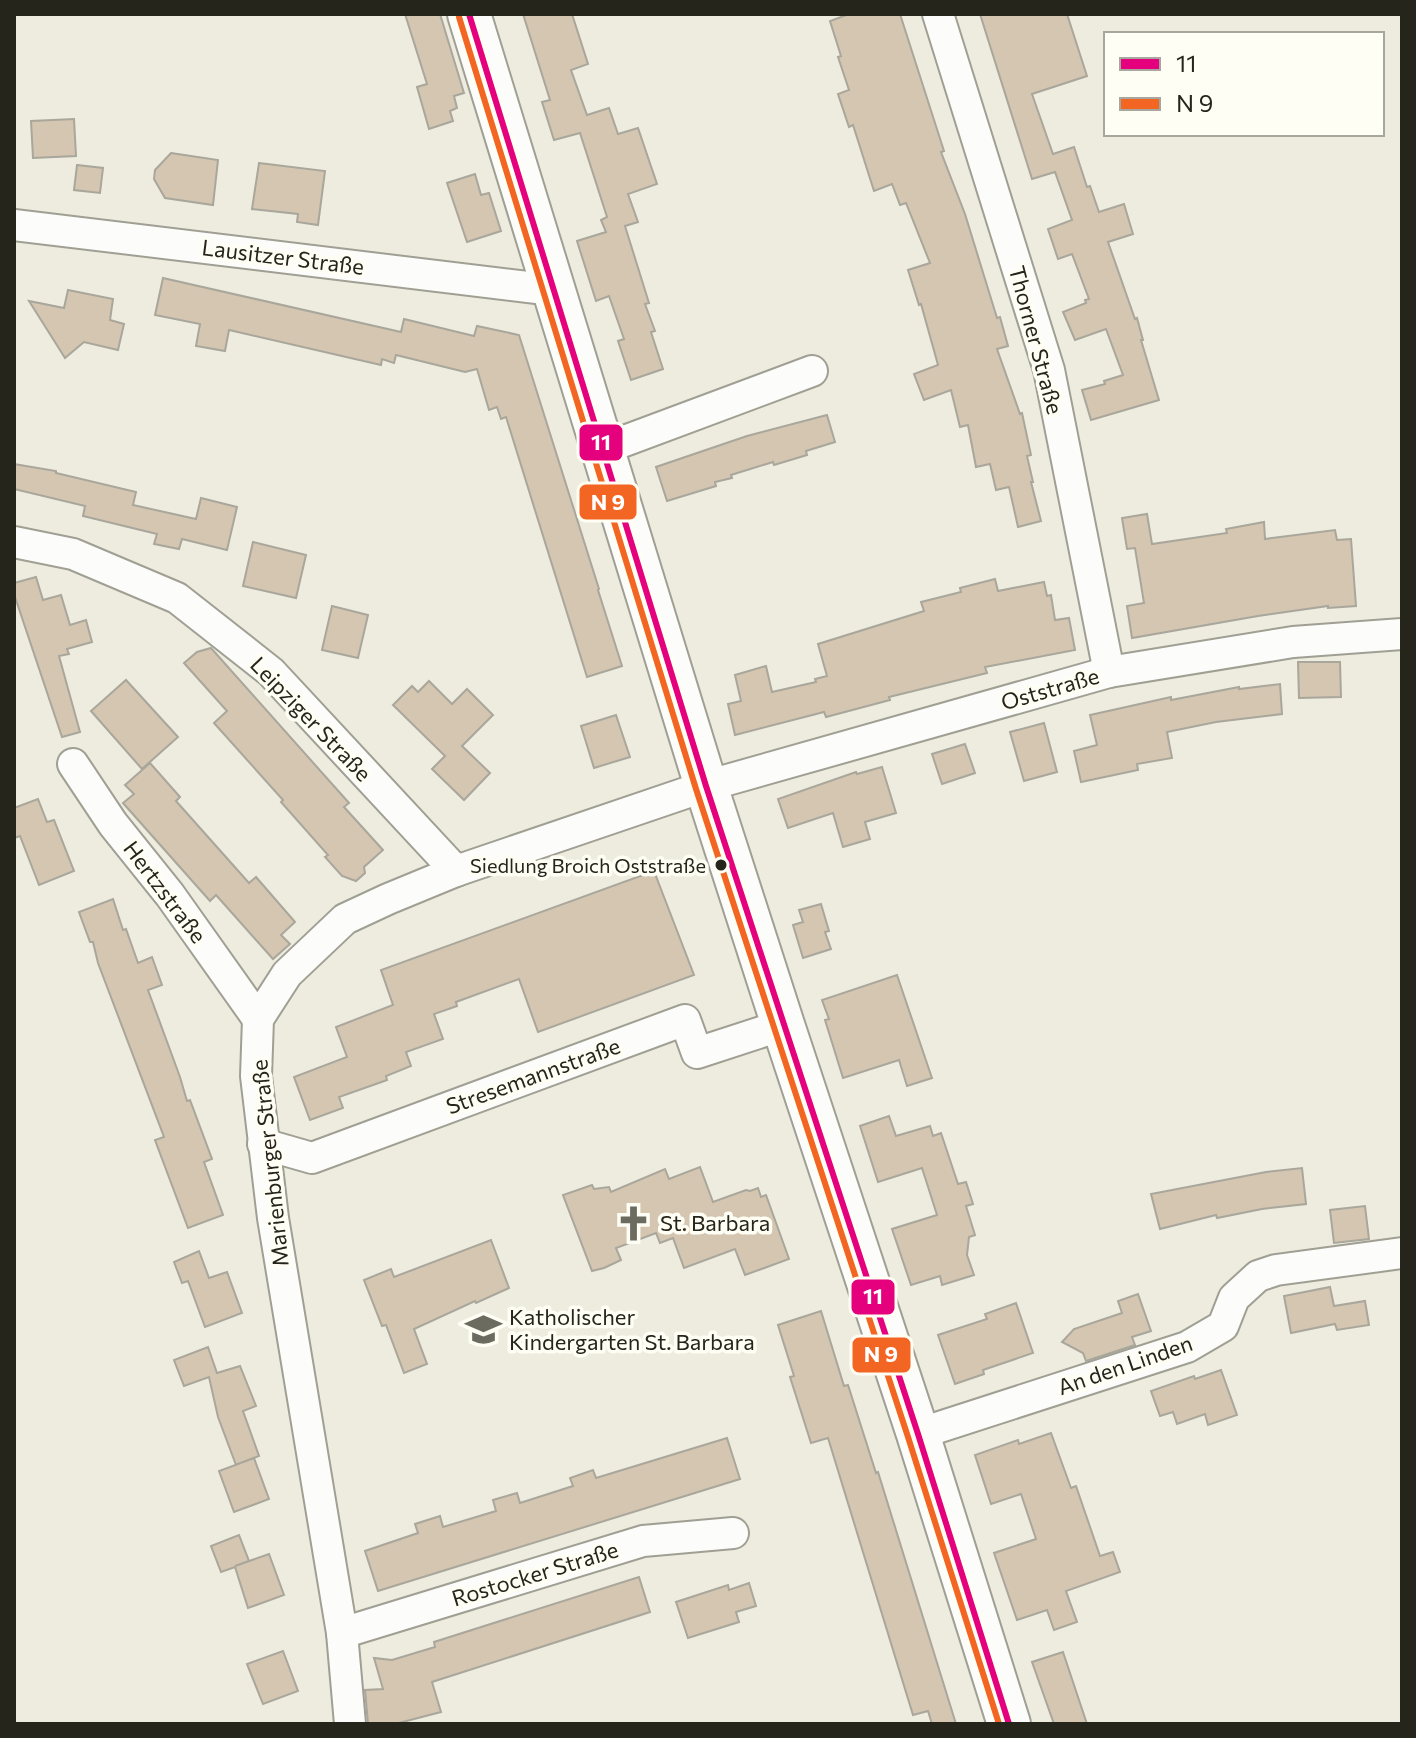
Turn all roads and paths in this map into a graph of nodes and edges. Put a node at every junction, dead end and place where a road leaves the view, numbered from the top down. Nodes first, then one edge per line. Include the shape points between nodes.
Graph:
1 (469, 14) edge
2 (938, 14) edge
3 (14, 225) edge
4 (553, 290) junction
5 (812, 371) dead end
6 (603, 449) junction
7 (14, 542) edge
8 (1402, 634) edge
9 (1109, 672) junction
10 (73, 764) dead end
11 (706, 786) junction
12 (456, 871) junction
13 (258, 1019) junction
14 (783, 1025) junction
15 (263, 1144) junction
16 (1402, 1253) edge
17 (918, 1434) junction
18 (733, 1533) dead end
19 (342, 1633) junction
20 (350, 1724) edge
21 (1009, 1724) edge

1 - 4 street
2 - 9 street, Thorner Straße via 1049,370
3 - 4 street, Lausitzer Straße
4 - 6 street
5 - 6 street
6 - 11 street
7 - 12 street, Leipziger Straße via 73,554 177,598 271,672
8 - 9 street, Oststraße via 1293,642
9 - 11 street, Oststraße
10 - 13 street, Hertzstraße
11 - 12 street
11 - 14 street
12 - 13 street via 345,919 287,974
13 - 15 street, Marienburger Straße via 256,1076
14 - 15 street, Stresemannstraße via 697,1053 685,1020 312,1158
14 - 17 street
15 - 19 street, Marienburger Straße
16 - 17 street, An den Linden via 1258,1276 1234,1298 1223,1326 1187,1347
17 - 21 street
18 - 19 street, Rostocker Straße via 643,1541
19 - 20 street, Marienburger Straße

